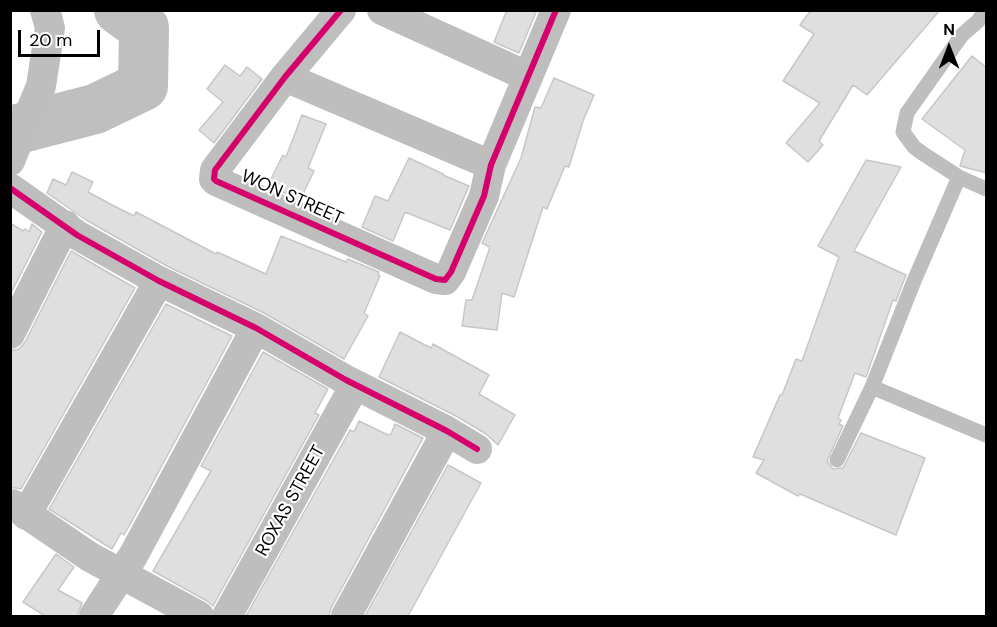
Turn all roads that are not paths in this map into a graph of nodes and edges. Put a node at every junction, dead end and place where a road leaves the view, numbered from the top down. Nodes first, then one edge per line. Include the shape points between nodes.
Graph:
1 (45, 10) edge
2 (340, 10) edge
3 (382, 10) edge
4 (556, 10) edge
5 (986, 10) edge
6 (527, 75) junction
7 (285, 77) junction
8 (12, 155) edge
9 (490, 165) junction
10 (959, 177) junction
11 (10, 188) edge
12 (987, 189) edge
13 (65, 225) junction
14 (159, 281) junction
15 (256, 328) junction
16 (10, 334) edge
17 (355, 385) junction
18 (872, 387) junction
19 (447, 431) junction
20 (987, 435) edge
21 (477, 449) dead end
22 (837, 460) dead end
23 (18, 509) edge
24 (120, 575) junction
25 (94, 616) edge
26 (199, 616) edge
27 (228, 616) edge
28 (346, 616) edge

1 - 8 street via 50,28 41,86
2 - 7 street, WON STREET
3 - 6 street
4 - 6 street
5 - 10 lane via 962,35 907,113 903,132 914,147
6 - 9 street
7 - 9 street
7 - 9 street, WON STREET via 214,170 216,181 436,279 445,280 451,272 484,196
10 - 12 lane
10 - 18 lane
11 - 13 street
13 - 14 street
13 - 16 street
14 - 15 street
14 - 23 street
15 - 17 street
15 - 24 street
17 - 19 street
17 - 27 street, ROXAS STREET
18 - 20 lane
18 - 22 lane
19 - 21 street
19 - 28 street
23 - 24 street
24 - 25 street
24 - 26 street

